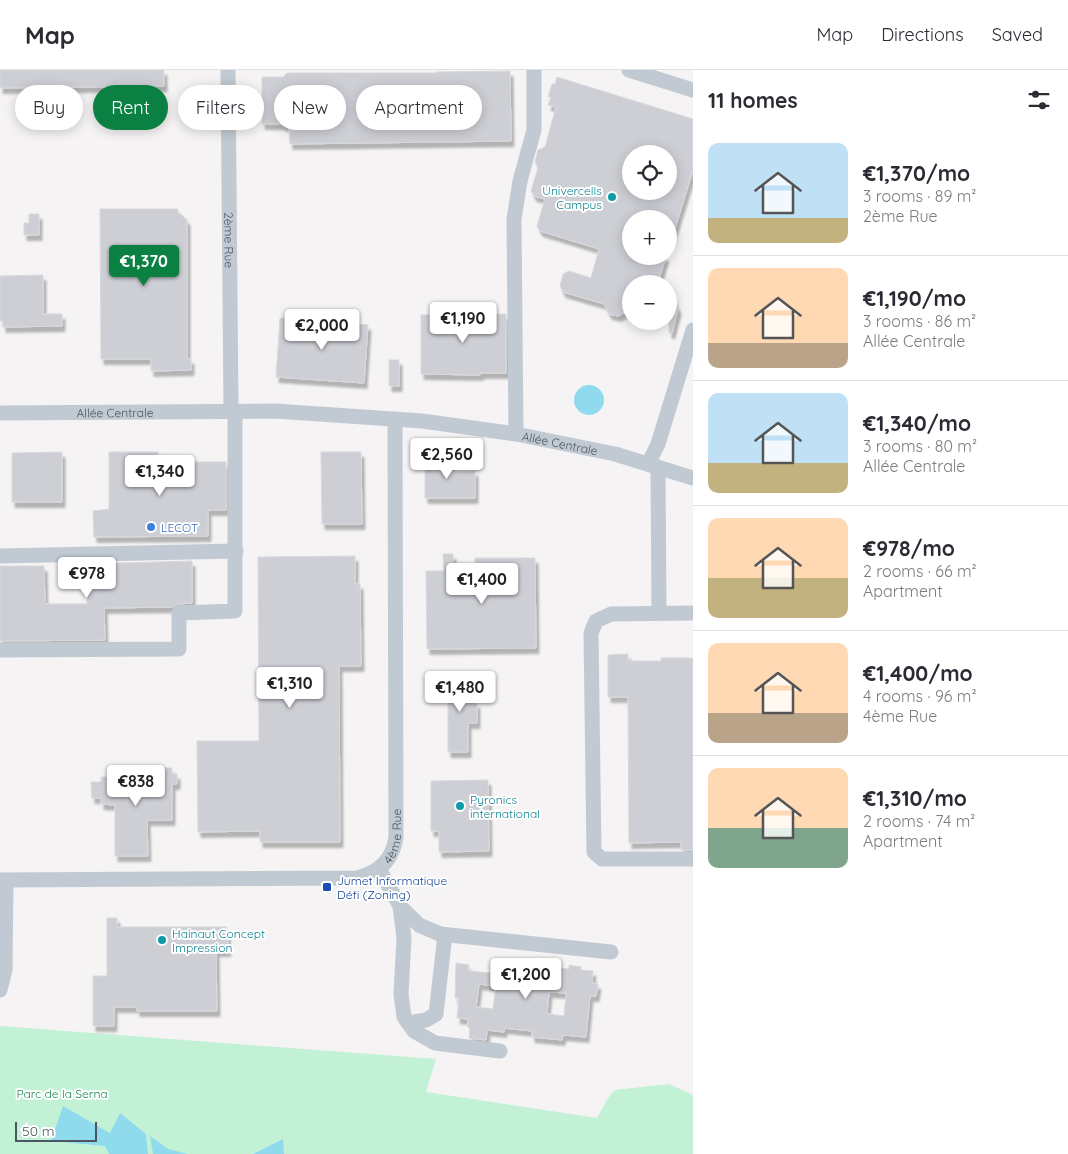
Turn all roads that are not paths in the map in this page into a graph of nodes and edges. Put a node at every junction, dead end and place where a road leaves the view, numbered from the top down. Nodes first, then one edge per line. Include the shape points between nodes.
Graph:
1 (228, 70) edge
2 (534, 70) edge
3 (629, 70) edge
4 (693, 90) edge
5 (693, 330) edge
6 (233, 410) junction
7 (0, 413) edge
8 (395, 419) junction
9 (516, 434) junction
10 (653, 465) junction
11 (693, 478) edge
12 (236, 552) junction
13 (0, 556) edge
14 (693, 613) edge
15 (659, 614) junction
16 (0, 650) edge
17 (693, 859) edge
18 (379, 869) junction
19 (3, 880) edge
20 (400, 906) junction
21 (445, 935) junction
22 (611, 952) dead end
23 (0, 990) edge
24 (408, 1023) junction
25 (500, 1051) dead end

1 - 6 street, 2ème Rue
2 - 9 street via 534,130 514,219
3 - 4 street
5 - 10 street
6 - 7 street, Allée Centrale
6 - 8 street, Allée Centrale
6 - 12 street, 2ème Rue
8 - 9 street, Allée Centrale
8 - 18 street, 4ème Rue via 396,837 394,849
9 - 10 street, Allée Centrale
10 - 11 street, Allée Centrale
10 - 15 street
12 - 13 street
12 - 16 street, 2ème Rue via 235,611 179,612 179,649
14 - 15 street
15 - 17 street via 611,614 596,621 591,633 594,852 602,859
18 - 19 street, 4ème Rue via 356,878
18 - 20 street
19 - 23 street via 5,970
20 - 21 street via 419,925
20 - 24 street via 404,938 401,994
21 - 22 street
21 - 24 street via 436,1014 426,1020
24 - 25 street via 414,1031 435,1042

